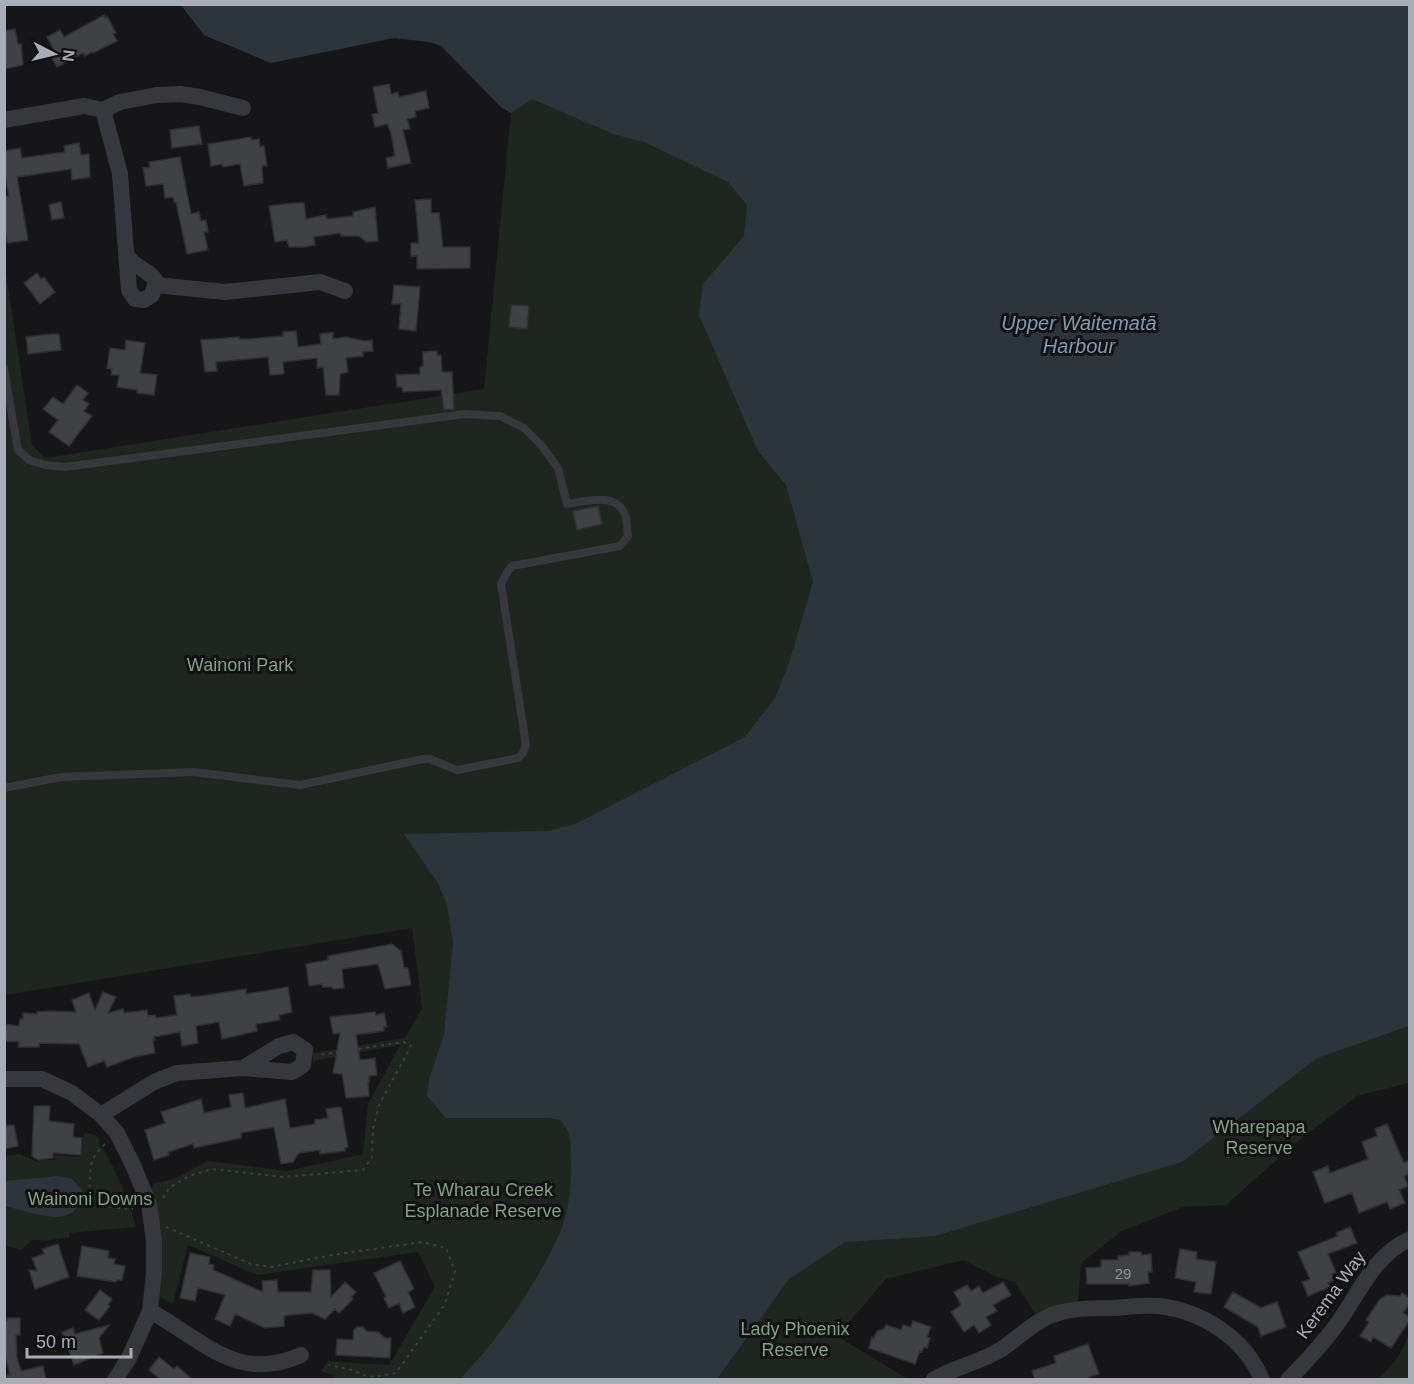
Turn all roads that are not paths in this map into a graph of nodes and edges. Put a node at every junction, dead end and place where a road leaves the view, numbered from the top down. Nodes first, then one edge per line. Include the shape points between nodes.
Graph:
1 (243, 108) dead end
2 (103, 110) junction
3 (4, 120) edge
4 (128, 257) junction
5 (156, 285) junction
6 (345, 291) dead end
7 (4, 368) edge
8 (4, 788) edge
9 (243, 1068) dead end
10 (4, 1079) edge
11 (101, 1115) junction
12 (1410, 1239) edge
13 (150, 1311) junction
14 (301, 1355) dead end
15 (115, 1380) edge
16 (933, 1380) edge
17 (1262, 1380) edge
18 (1288, 1380) edge

1 - 2 street via 180,94 120,102
2 - 3 street via 84,106
2 - 4 street via 120,174
4 - 5 street via 136,267 151,274
4 - 5 street via 131,296 144,300 152,295
5 - 6 street via 225,292 320,282
7 - 8 lane via 18,450 29,460 45,465 65,467 465,414 500,416 524,428 541,445 558,468 567,504 602,499 615,503 626,516 628,536 620,546 512,566 501,584 525,737 523,753 518,758 458,771 423,759 300,785 193,772 61,777
9 - 11 street via 177,1073 154,1082
10 - 11 street via 42,1080 72,1093
11 - 13 street via 117,1133 149,1204 154,1241
12 - 18 street, Kerema Way via 1376,1263 1337,1324
13 - 14 street via 226,1365 268,1372
13 - 15 street
16 - 17 street via 1001,1350 1056,1313 1156,1306 1182,1310 1222,1330 1240,1346

